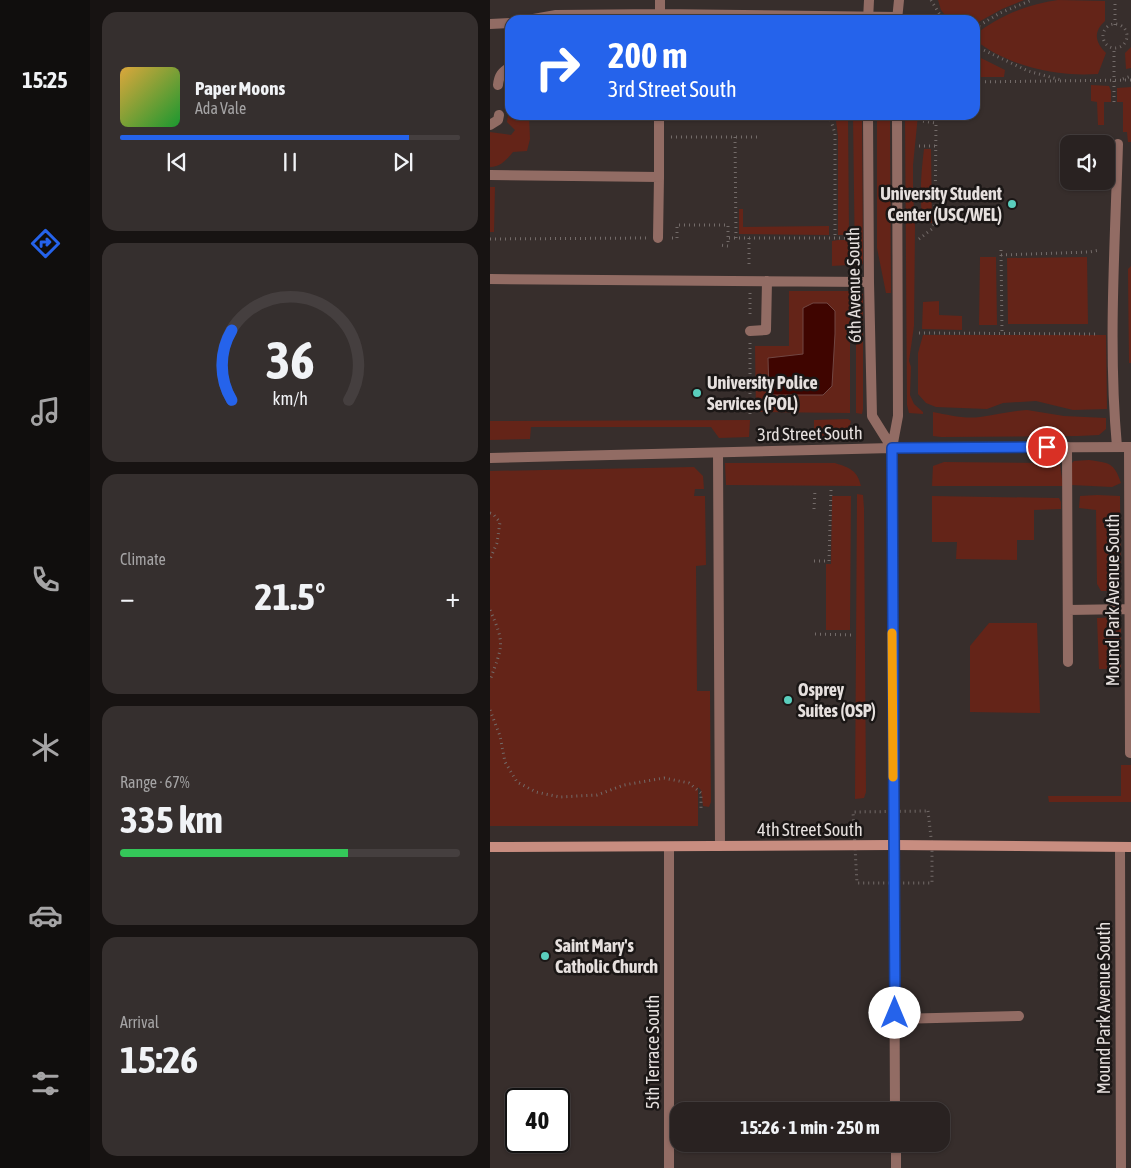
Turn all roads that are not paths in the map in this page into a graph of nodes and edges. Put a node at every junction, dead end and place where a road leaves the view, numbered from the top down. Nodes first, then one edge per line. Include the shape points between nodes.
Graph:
1 (660, 0) edge
2 (869, 0) edge
3 (899, 0) edge
4 (660, 15) edge
5 (868, 15) edge
6 (897, 15) edge
7 (505, 23) edge
8 (490, 24) edge
9 (505, 70) edge
10 (498, 85) dead end
11 (499, 116) dead end
12 (659, 120) edge
13 (868, 120) edge
14 (897, 120) edge
15 (490, 125) edge
16 (1118, 144) dead end
17 (490, 175) edge
18 (659, 176) junction
19 (658, 238) road end
20 (490, 279) edge
21 (767, 281) junction
22 (869, 282) junction
23 (750, 331) dead end
24 (1067, 447) junction
25 (1118, 447) junction
26 (1130, 447) edge
27 (892, 448) junction
28 (718, 453) junction
29 (490, 458) edge
30 (1129, 609) junction
31 (1068, 610) junction
32 (1068, 662) dead end
33 (1130, 753) edge
34 (893, 845) junction
35 (720, 846) junction
36 (490, 847) edge
37 (669, 847) junction
38 (1126, 847) edge
39 (1018, 1016) dead end
40 (895, 1019) junction
41 (895, 1102) edge
42 (896, 1152) edge
43 (669, 1168) edge
44 (896, 1168) edge
45 (1121, 1168) edge

1 - 4 street
2 - 5 street
3 - 6 street
7 - 8 street
9 - 10 street
11 - 15 street
12 - 18 street
13 - 22 street, 6th Avenue South
14 - 27 street via 898,416
16 - 25 street via 1114,334 1114,413
17 - 18 street
18 - 19 street
20 - 21 street
21 - 22 street
21 - 23 street via 766,330
22 - 27 street, 6th Avenue South via 872,416
24 - 25 street, 3rd Street South
24 - 27 street, 3rd Street South
24 - 31 street
25 - 26 street, 3rd Street South
26 - 30 street, Mound Park Avenue South
27 - 28 street, 3rd Street South
27 - 34 street
28 - 29 street, 3rd Street South
28 - 35 street
30 - 31 street
30 - 33 street, Mound Park Avenue South
31 - 32 street
34 - 35 main road, 4th Street South
34 - 38 main road, 4th Street South
34 - 40 street
35 - 37 main road, 4th Street South
36 - 37 main road, 4th Street South
37 - 43 street, 5th Terrace South
38 - 45 street, Mound Park Avenue South
39 - 40 street
40 - 41 street
42 - 44 street

